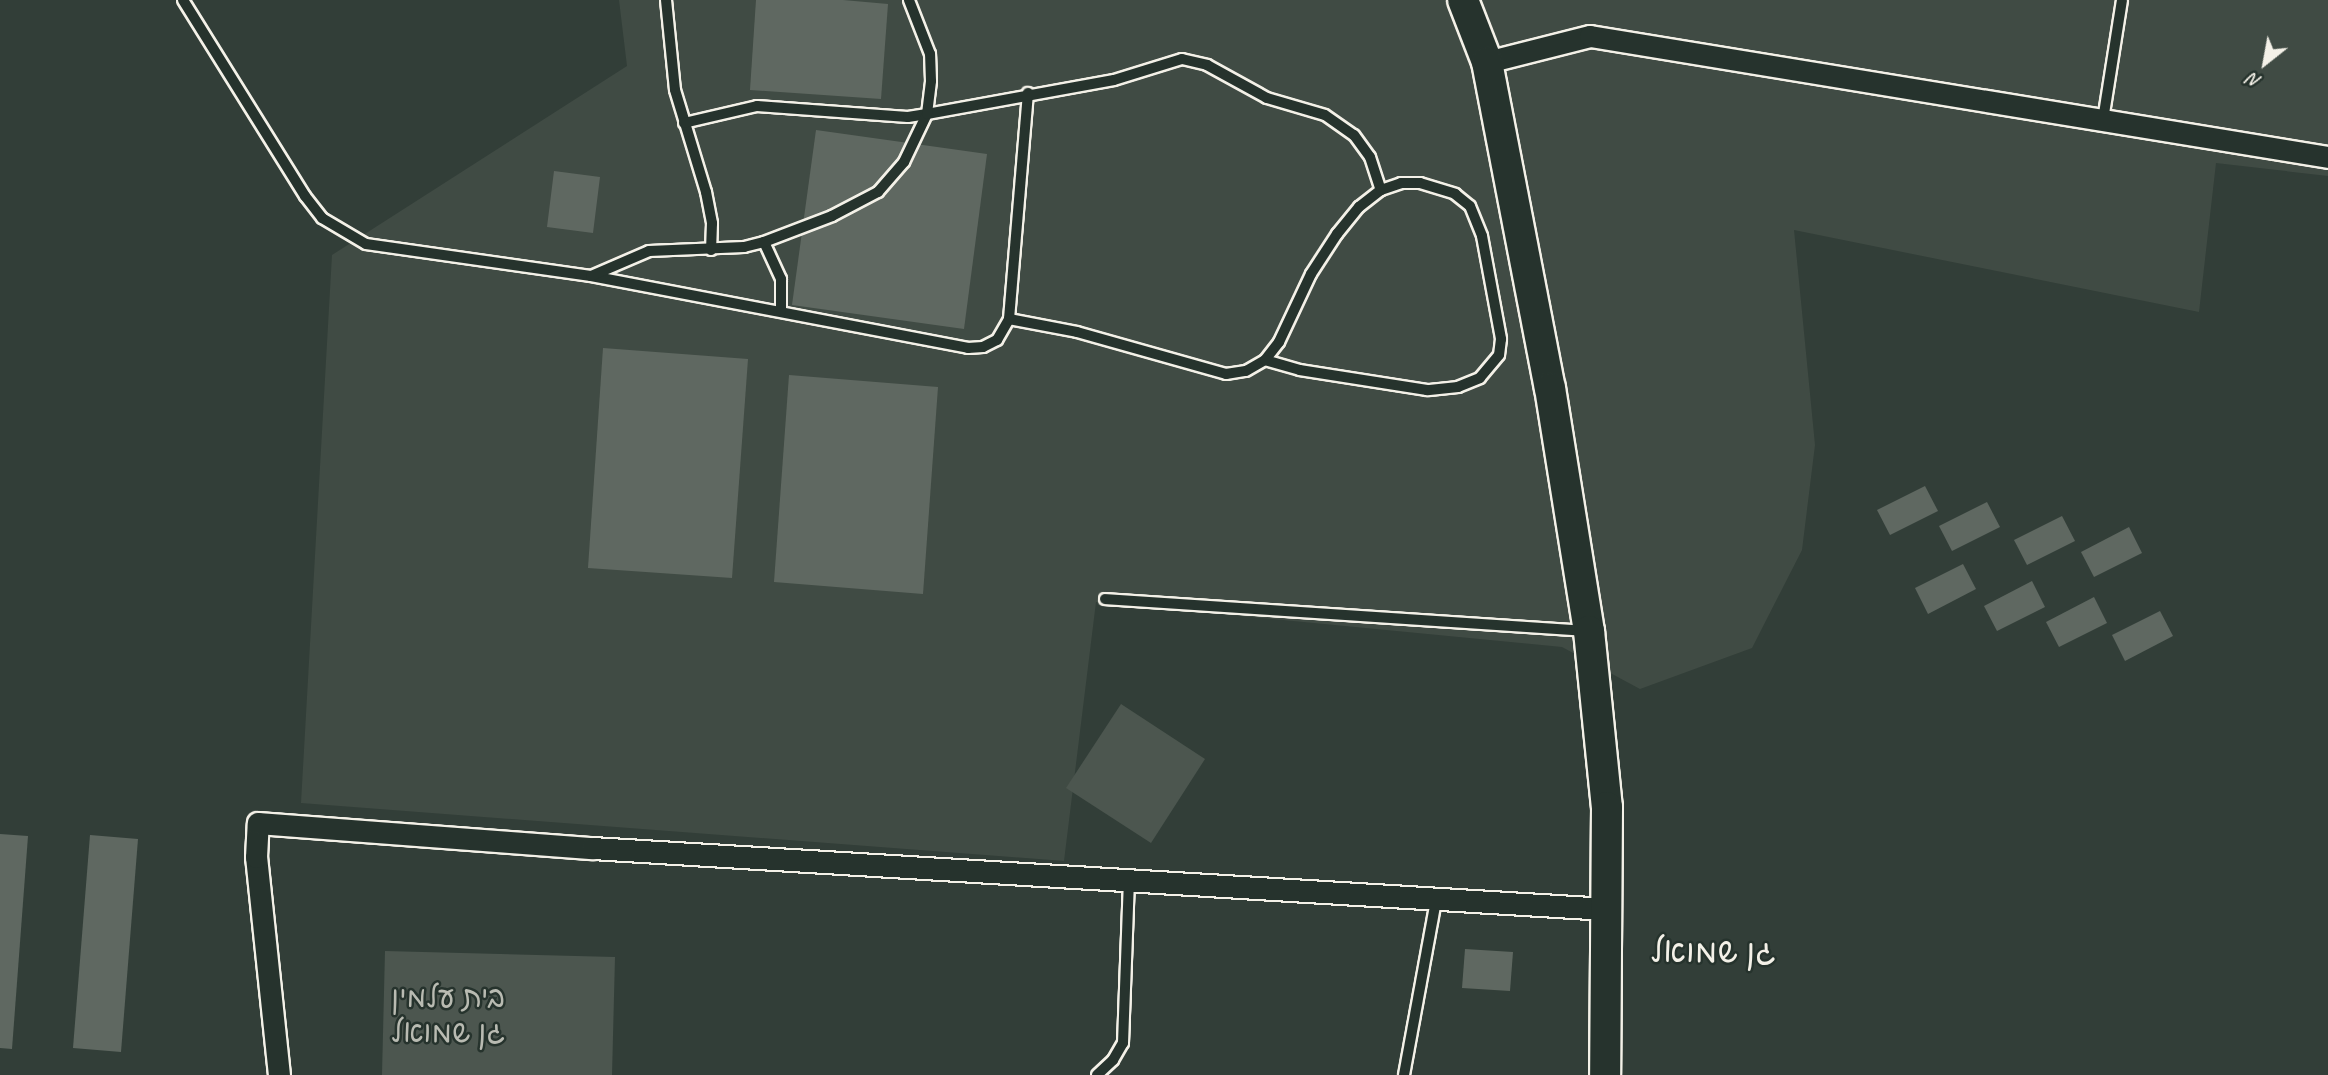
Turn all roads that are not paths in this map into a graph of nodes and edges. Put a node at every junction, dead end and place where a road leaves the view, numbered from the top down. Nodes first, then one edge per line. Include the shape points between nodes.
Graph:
1 (183, 0) edge
2 (666, 0) edge
3 (909, 0) edge
4 (1463, 0) edge
5 (2122, 0) edge
6 (1487, 62) junction
7 (1028, 93) junction
8 (927, 114) junction
9 (2104, 120) junction
10 (684, 123) junction
11 (2328, 156) edge
12 (1381, 190) junction
13 (764, 242) junction
14 (711, 250) junction
15 (591, 276) junction
16 (780, 311) junction
17 (1009, 318) junction
18 (1265, 360) junction
19 (1105, 599) dead end
20 (1589, 631) junction
21 (1129, 882) junction
22 (1436, 901) junction
23 (1606, 909) junction
24 (279, 1075) edge
25 (1097, 1075) edge
26 (1404, 1075) edge
27 (1605, 1075) edge

1 - 15 lane via 322,218 366,244 389,250
2 - 10 lane via 675,90
3 - 8 lane via 930,54
4 - 6 street
5 - 9 lane
6 - 9 street via 1590,36
6 - 20 street via 1550,388
7 - 8 lane
7 - 12 lane via 1114,80 1182,59 1207,65 1267,98 1325,115 1354,135 1370,157
7 - 17 lane
8 - 10 lane via 908,117 757,106
8 - 13 lane via 904,163 878,192 832,216
9 - 11 street
10 - 14 lane via 706,192
12 - 18 lane via 1359,207 1338,234
12 - 18 lane via 1420,183 1455,194 1470,206 1482,236 1501,339 1491,368 1458,387 1427,390
13 - 14 lane
13 - 16 lane via 781,279
14 - 15 lane via 649,251
15 - 16 lane
16 - 17 lane via 968,348 997,340
17 - 18 lane via 1226,374 1247,371
19 - 20 lane
20 - 23 street via 1607,807
21 - 22 street
21 - 24 street via 258,823 256,857
21 - 25 lane via 1123,1043
22 - 23 street
22 - 26 lane
23 - 27 street

